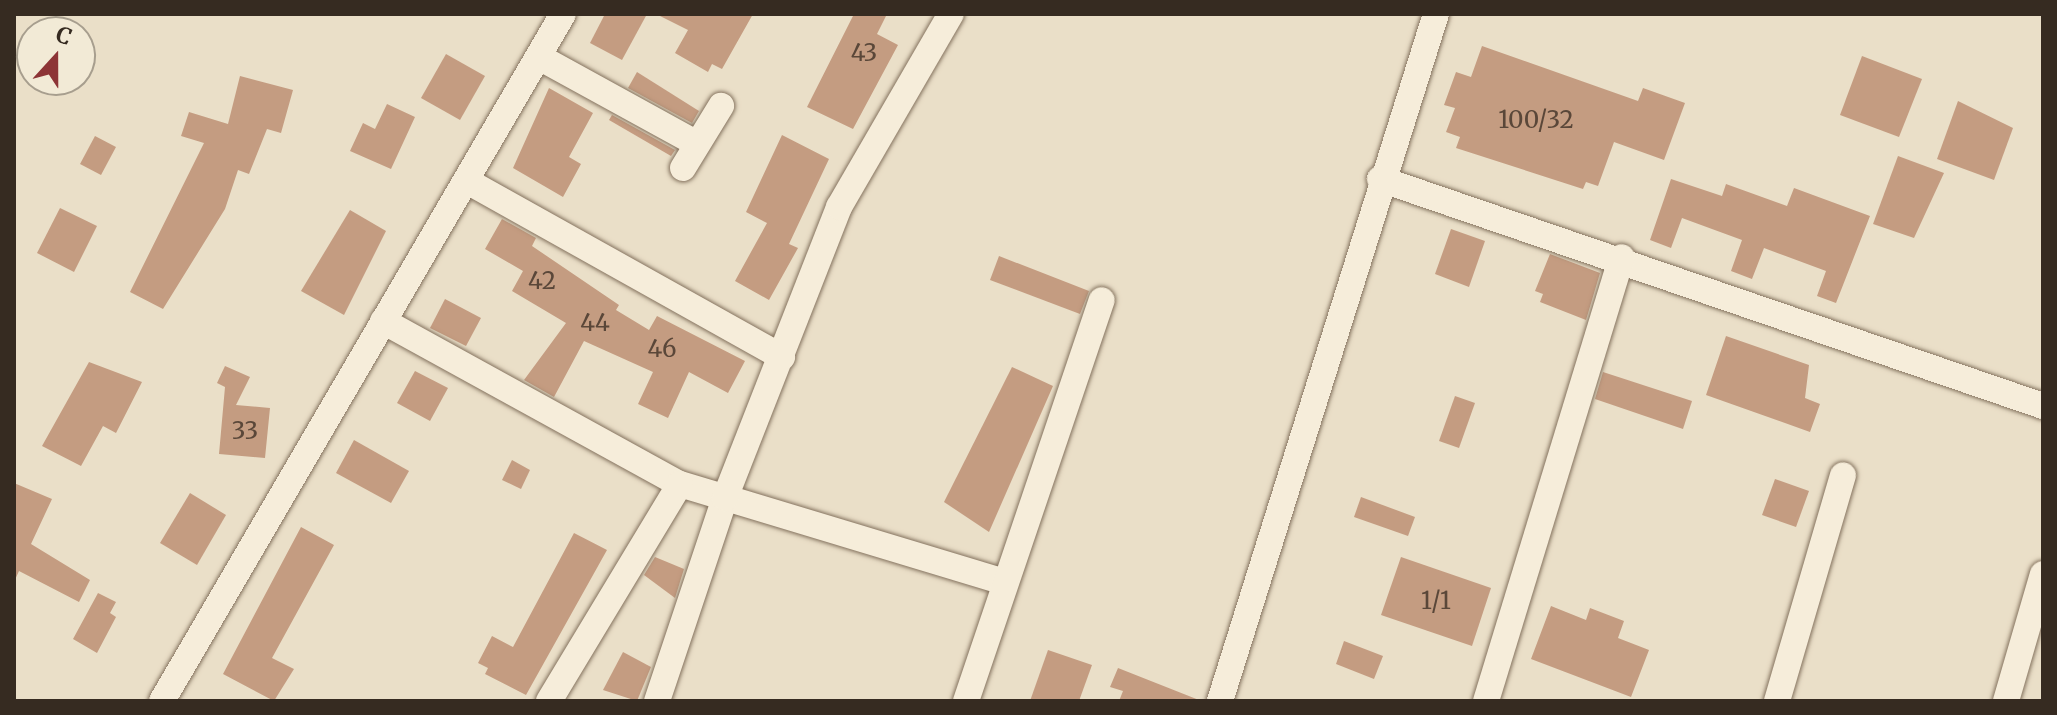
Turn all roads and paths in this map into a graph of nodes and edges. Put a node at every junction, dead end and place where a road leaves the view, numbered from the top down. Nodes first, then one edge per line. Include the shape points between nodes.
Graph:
1 (563, 14) edge
2 (951, 14) edge
3 (1436, 14) edge
4 (539, 57) junction
5 (721, 106) dead end
6 (697, 144) junction
7 (683, 168) dead end
8 (1380, 179) junction
9 (467, 181) junction
10 (1622, 257) junction
11 (1102, 300) dead end
12 (383, 321) junction
13 (782, 357) junction
14 (2043, 406) edge
15 (1843, 475) dead end
16 (680, 484) junction
17 (725, 498) junction
18 (2043, 574) edge
19 (1004, 582) junction
20 (162, 701) edge
21 (549, 701) edge
22 (657, 701) edge
23 (966, 701) edge
24 (1220, 701) edge
25 (1486, 701) edge
26 (1777, 701) edge
27 (2006, 701) edge

1 - 4 street
2 - 13 street via 839,207
3 - 8 street
4 - 6 street
4 - 9 street
5 - 6 street
6 - 7 street
8 - 10 street
8 - 24 street
9 - 12 street
9 - 13 street
10 - 14 street
10 - 25 street
11 - 19 street
12 - 16 street
12 - 20 street
13 - 17 street
15 - 26 street
16 - 17 street
16 - 21 street
17 - 19 street via 758,502
17 - 22 street
18 - 27 street
19 - 23 street

